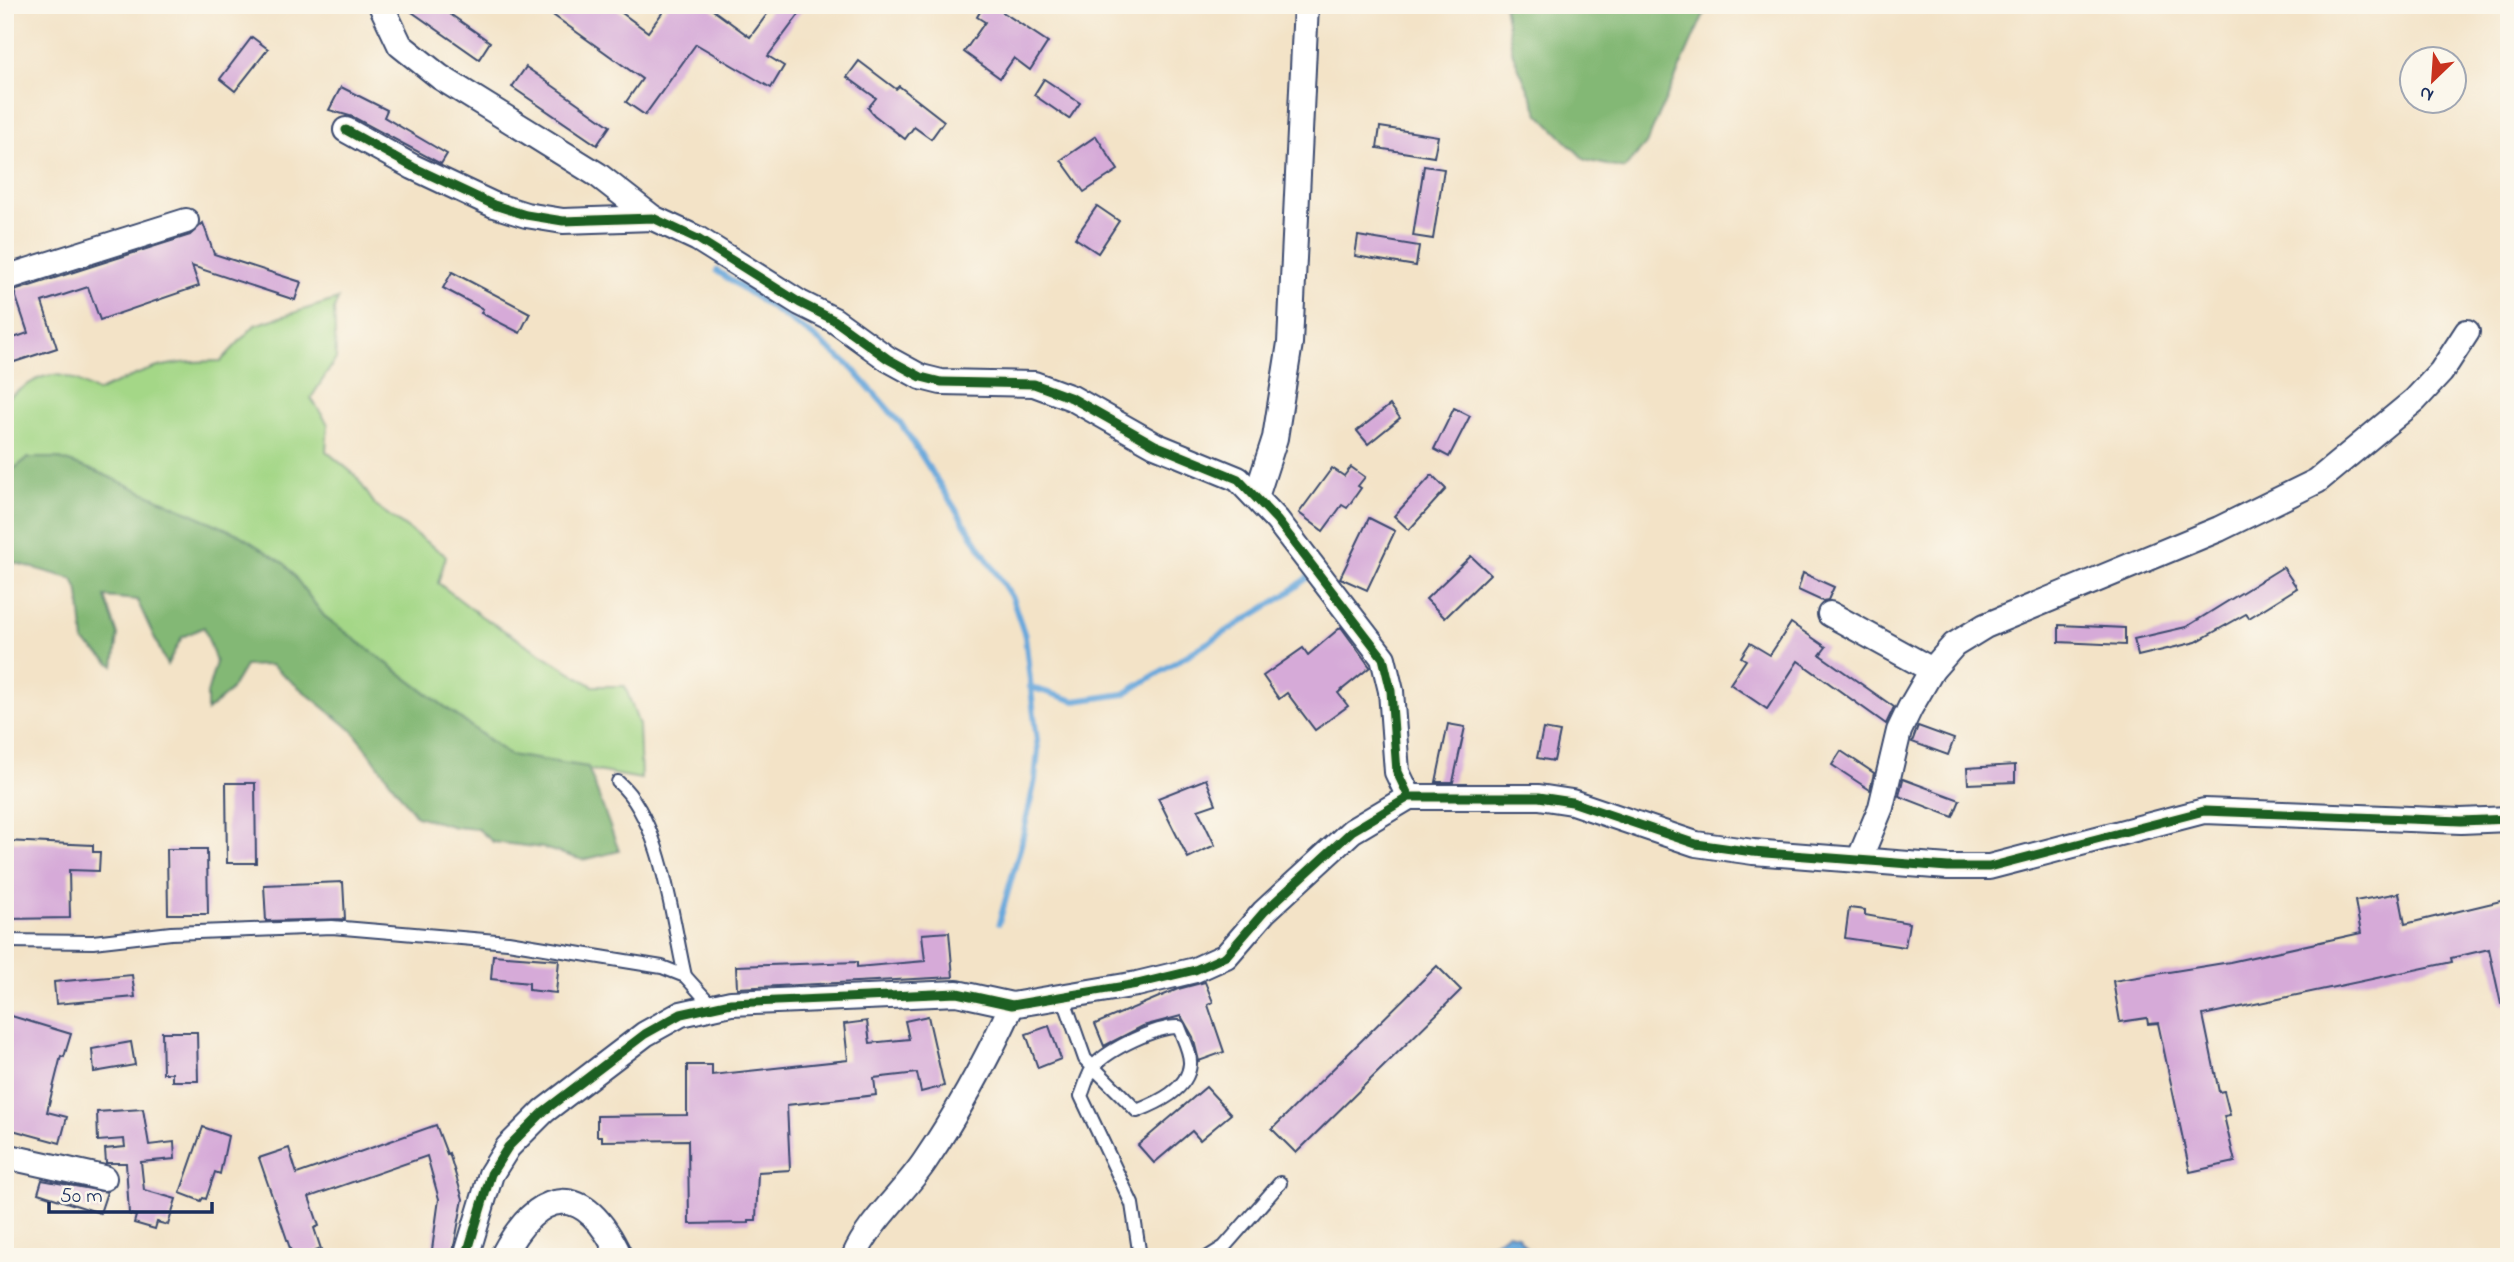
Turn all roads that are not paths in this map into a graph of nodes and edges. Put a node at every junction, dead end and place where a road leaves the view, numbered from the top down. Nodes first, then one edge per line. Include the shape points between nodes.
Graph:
1 (381, 5) edge
2 (1306, 5) edge
3 (346, 130) dead end
4 (653, 218) junction
5 (187, 221) dead end
6 (5, 278) edge
7 (2467, 332) dead end
8 (1256, 497) junction
9 (1830, 614) dead end
10 (1932, 670) junction
11 (618, 782) dead end
12 (1409, 797) junction
13 (2509, 819) edge
14 (1859, 860) junction
15 (5, 941) edge
16 (685, 976) junction
17 (1062, 994) junction
18 (1012, 1004) junction
19 (713, 1007) junction
20 (1093, 1067) junction
21 (5, 1156) edge
22 (104, 1178) dead end
23 (1280, 1183) dead end
24 (466, 1257) edge
25 (502, 1257) edge
26 (620, 1257) edge
27 (854, 1257) edge
28 (1140, 1257) edge
29 (1208, 1257) edge

1 - 4 street via 400,45 430,69 598,175
2 - 8 street via 1290,343 1275,438
3 - 4 street via 413,167 526,215 563,221
4 - 8 street via 698,239 921,377 941,382 1034,384 1238,479
5 - 6 street
7 - 10 street via 2441,372 2415,400 2317,481 2219,529 1985,626 1954,645
8 - 12 street via 1383,658 1391,691 1397,772
9 - 10 street
10 - 14 street via 1899,731 1881,807
11 - 16 lane via 643,812 655,842
12 - 14 street via 1539,797 1572,802 1696,844
12 - 17 street via 1352,831 1264,912 1226,956 1195,970 1137,984
13 - 14 street via 2204,811 1989,867
15 - 16 lane via 93,942 171,933 332,927 508,942 662,967
16 - 19 lane
17 - 18 street
17 - 20 lane via 1085,1059
18 - 19 street via 957,993
18 - 27 street via 970,1090 923,1164 876,1221
19 - 24 street via 681,1014 645,1034 544,1111 508,1147 491,1174
20 - 20 lane via 1122,1046 1167,1026 1179,1027 1190,1058 1184,1078 1166,1099 1137,1111
20 - 28 lane via 1081,1096 1132,1204
21 - 22 street
23 - 29 lane via 1224,1247
25 - 26 street via 526,1219 546,1205 563,1202 580,1204 600,1220

